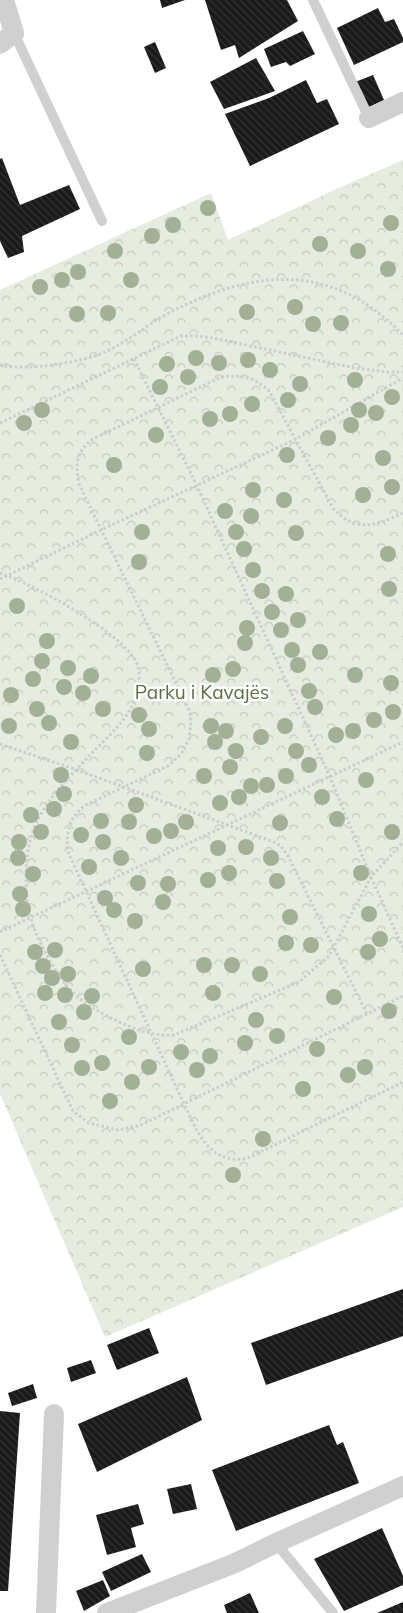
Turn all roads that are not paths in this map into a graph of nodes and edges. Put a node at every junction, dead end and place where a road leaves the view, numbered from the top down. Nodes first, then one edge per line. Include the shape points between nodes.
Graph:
1 (4, 0) edge
2 (313, 0) edge
3 (7, 39) edge
4 (403, 102) edge
5 (369, 118) joint
6 (102, 221) dead end
7 (54, 1414) dead end
8 (403, 1486) edge
9 (276, 1543) junction
10 (46, 1613) edge
11 (107, 1613) edge
12 (333, 1613) edge

1 - 3 street
2 - 5 lane
3 - 6 lane
4 - 5 street
7 - 10 street
8 - 9 street
9 - 11 street via 234,1564
9 - 12 lane

